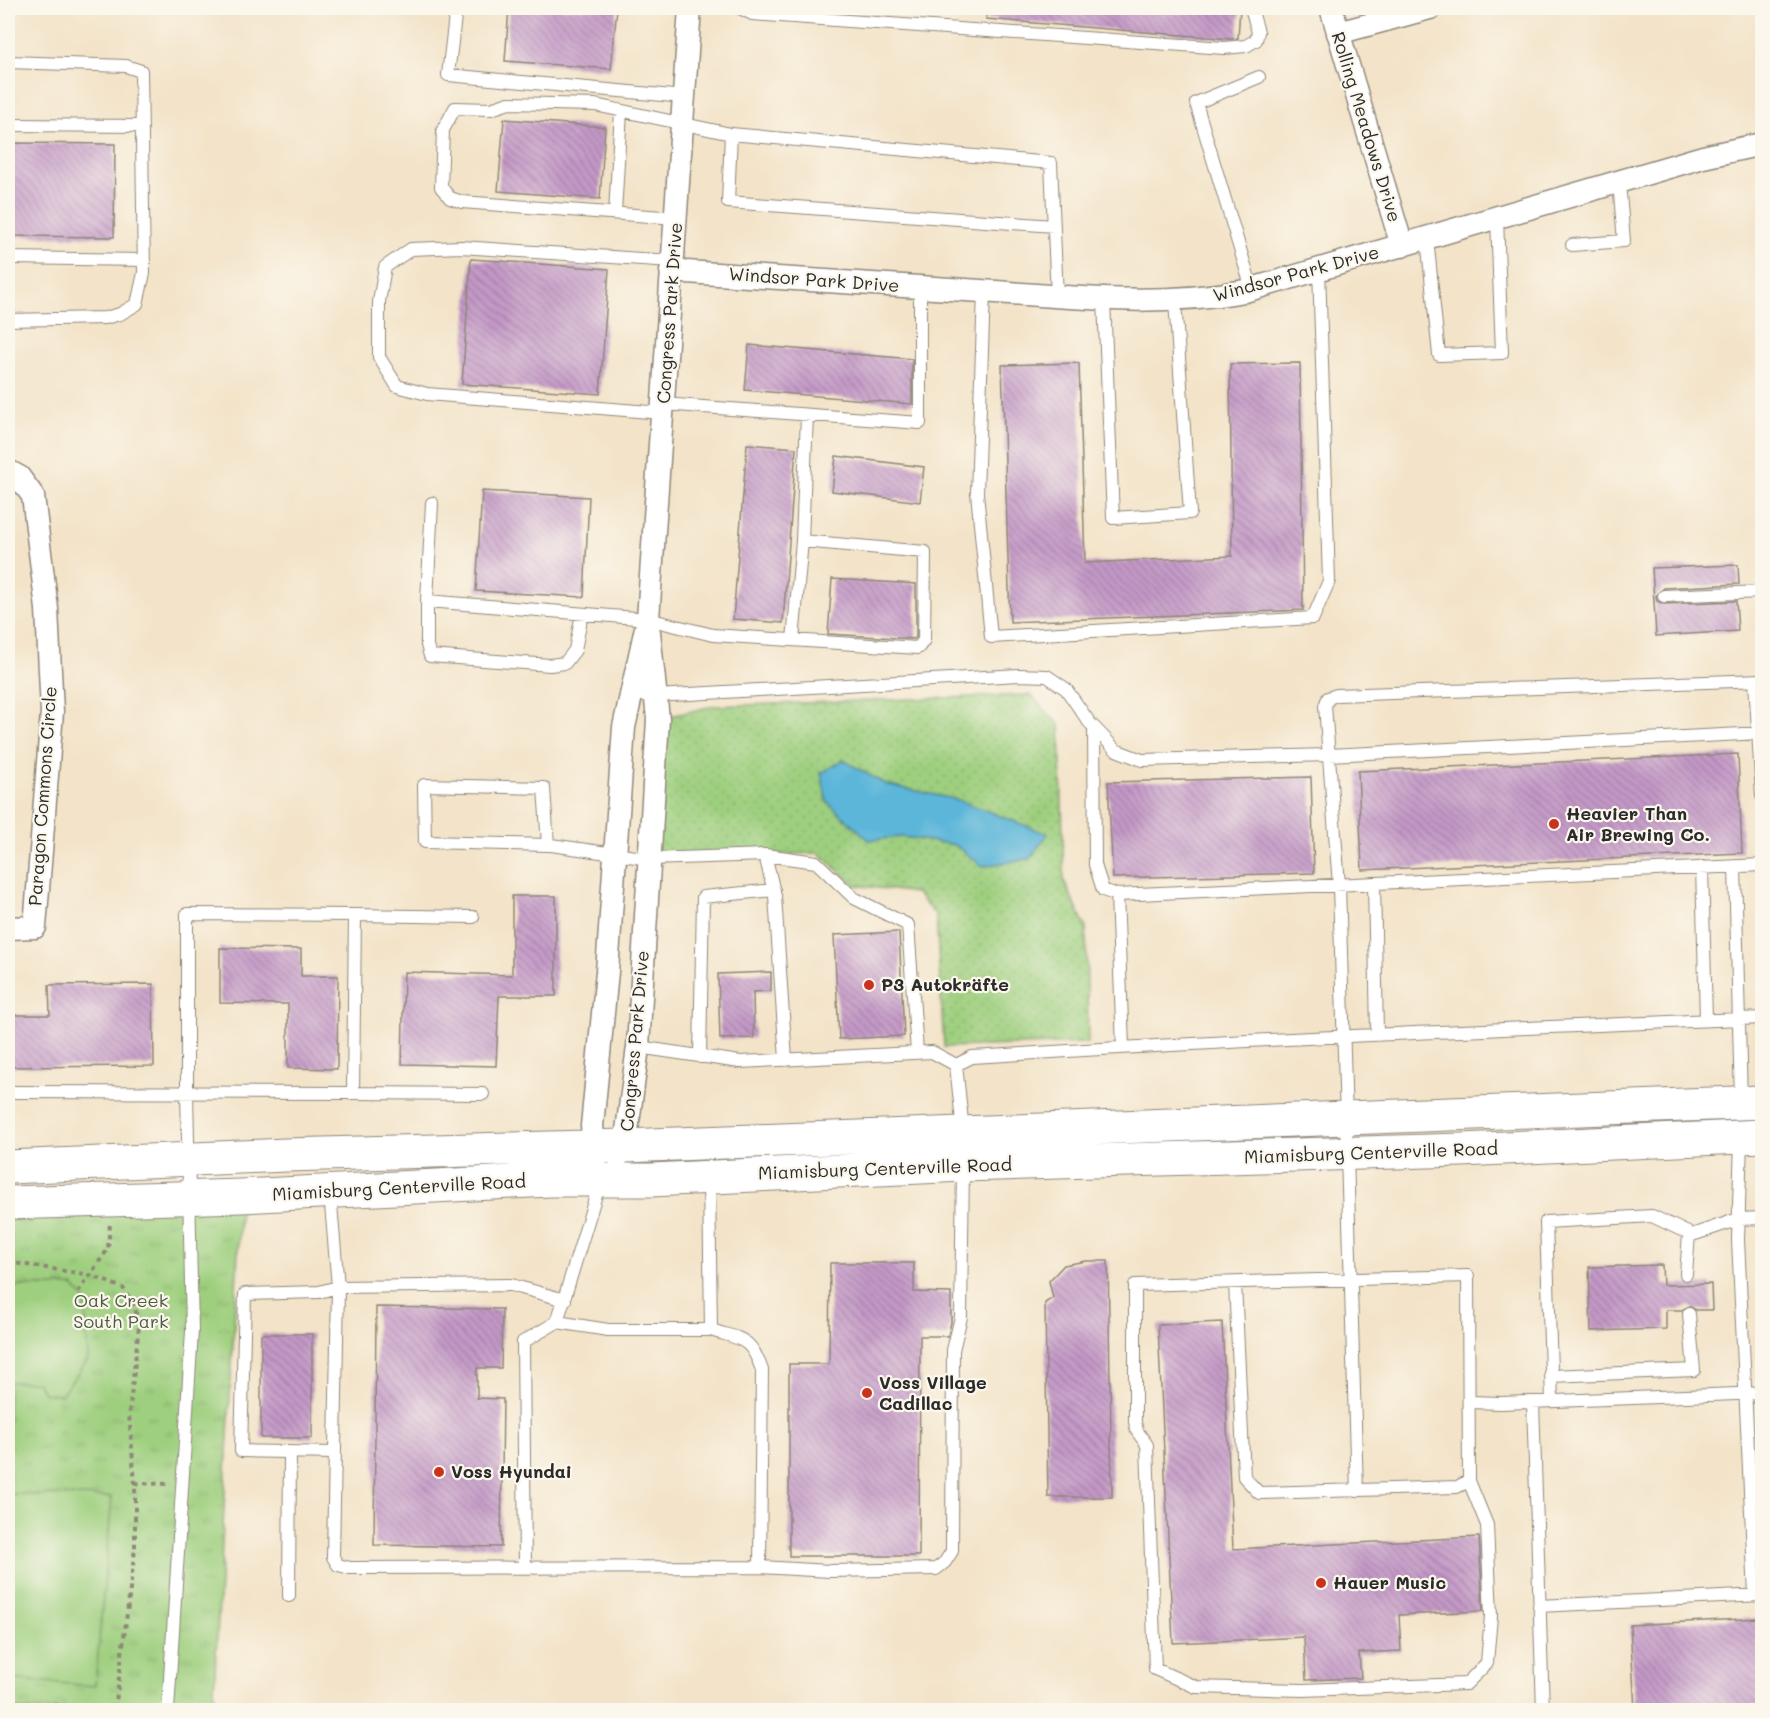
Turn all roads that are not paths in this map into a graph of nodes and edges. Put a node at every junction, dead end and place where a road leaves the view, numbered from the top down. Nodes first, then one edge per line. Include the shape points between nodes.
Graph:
1 (456, 8) edge
2 (690, 8) edge
3 (740, 8) edge
4 (1251, 8) edge
5 (1331, 8) edge
6 (1430, 8) edge
7 (1338, 33) junction
8 (8, 62) edge
9 (1259, 77) dead end
10 (684, 97) junction
11 (621, 111) junction
12 (8, 125) edge
13 (142, 126) junction
14 (682, 126) junction
15 (731, 134) junction
16 (1762, 144) edge
17 (1619, 182) junction
18 (615, 213) junction
19 (676, 218) junction
20 (1497, 218) junction
21 (1054, 226) junction
22 (1426, 238) junction
23 (1572, 245) dead end
24 (1402, 246) junction
25 (8, 258) edge
26 (144, 260) junction
27 (672, 266) junction
28 (1319, 269) junction
29 (920, 287) junction
30 (1252, 289) junction
31 (984, 292) junction
32 (1057, 297) junction
33 (1104, 300) junction
34 (1175, 301) junction
35 (8, 320) edge
36 (663, 408) junction
37 (807, 415) junction
38 (8, 471) edge
39 (432, 503) dead end
40 (802, 541) junction
41 (1762, 592) edge
42 (1664, 596) dead end
43 (427, 601) junction
44 (582, 614) junction
45 (648, 619) junction
46 (793, 640) junction
47 (1759, 680) edge
48 (630, 694) junction
49 (656, 696) junction
50 (1094, 728) junction
51 (1761, 733) edge
52 (1329, 754) junction
53 (1762, 796) edge
54 (548, 845) junction
55 (615, 852) junction
56 (765, 855) junction
57 (650, 859) junction
58 (1762, 865) edge
59 (1735, 866) junction
60 (1702, 867) junction
61 (1374, 883) junction
62 (1339, 885) junction
63 (774, 890) junction
64 (1117, 895) junction
65 (355, 915) junction
66 (473, 917) dead end
67 (8, 928) edge
68 (1762, 1018) edge
69 (1738, 1019) junction
70 (1706, 1020) junction
71 (1377, 1033) junction
72 (1344, 1034) junction
73 (638, 1047) junction
74 (1123, 1047) junction
75 (917, 1052) junction
76 (700, 1057) junction
77 (786, 1060) junction
78 (956, 1065) junction
79 (8, 1092) edge
80 (187, 1093) junction
81 (353, 1093) junction
82 (483, 1094) dead end
83 (1347, 1116) junction
84 (1748, 1120) edge
85 (963, 1131) junction
86 (625, 1146) junction
87 (593, 1147) junction
88 (1347, 1153) junction
89 (189, 1160) junction
90 (963, 1165) junction
91 (8, 1167) edge
92 (709, 1177) junction
93 (601, 1179) junction
94 (330, 1192) junction
95 (190, 1196) junction
96 (8, 1203) edge
97 (1762, 1218) edge
98 (1739, 1219) junction
99 (1689, 1234) junction
100 (1686, 1274) dead end
101 (1350, 1279) junction
102 (1235, 1282) junction
103 (338, 1287) junction
104 (565, 1300) junction
105 (1689, 1314) dead end
106 (557, 1322) junction
107 (711, 1330) junction
108 (1551, 1376) junction
109 (1748, 1393) junction
110 (1762, 1393) edge
111 (1552, 1401) junction
112 (1470, 1402) junction
113 (1533, 1402) junction
114 (290, 1452) junction
115 (335, 1453) junction
116 (1468, 1481) junction
117 (1357, 1491) junction
118 (760, 1567) junction
119 (525, 1568) junction
120 (1759, 1595) edge
121 (289, 1596) dead end
122 (1539, 1606) junction
123 (168, 1710) edge
124 (1543, 1710) edge

1 - 10 lane via 448,75
2 - 10 street, Congress Park Drive
3 - 4 lane via 752,14 1224,48 1246,46 1256,40 1258,32
5 - 7 street, Rolling Meadows Drive
6 - 7 street
7 - 24 street, Rolling Meadows Drive
8 - 13 lane via 126,66 141,71
9 - 30 lane via 1196,103
10 - 14 street, Congress Park Drive
11 - 14 lane
11 - 18 lane
11 - 18 lane via 595,105 509,103 491,109 455,108 443,130 441,187 450,198
12 - 13 lane
13 - 26 lane
14 - 15 lane
14 - 19 street, Congress Park Drive
15 - 21 lane via 1051,163
15 - 21 lane via 728,202
16 - 17 street, Windsor Park Drive
17 - 20 street, Windsor Park Drive
17 - 23 lane via 1624,241
18 - 19 lane
19 - 27 street, Congress Park Drive
20 - 22 street, Windsor Park Drive
20 - 22 lane via 1502,353 1439,355
21 - 32 lane
22 - 24 street, Windsor Park Drive
24 - 28 street, Windsor Park Drive
25 - 26 lane
26 - 35 lane via 137,304 120,314 105,318
27 - 29 street, Windsor Park Drive
27 - 36 street, Congress Park Drive
27 - 36 lane via 461,247 411,249 385,267 379,302 379,357 397,386 427,394
28 - 30 street, Windsor Park Drive
28 - 31 lane via 1329,581 1313,618 991,637 977,493
29 - 31 street, Windsor Park Drive
29 - 37 lane via 920,423
30 - 34 street, Windsor Park Drive
31 - 32 street, Windsor Park Drive
32 - 33 street, Windsor Park Drive
33 - 34 street, Windsor Park Drive
33 - 34 lane via 1113,518 1190,513
36 - 37 lane
36 - 45 street, Congress Park Drive
37 - 40 lane
38 - 67 street, Paragon Commons Circle via 19,477 33,495 47,609 52,712 35,927
39 - 43 lane
40 - 46 lane
40 - 46 lane via 925,552 924,640 918,648
41 - 42 lane
43 - 44 lane
43 - 44 lane via 430,656 565,663 575,650
44 - 45 lane
45 - 46 lane via 713,635
45 - 48 street, Congress Park Drive
45 - 49 street, Congress Park Drive
47 - 51 lane
47 - 52 lane via 1337,695 1329,698 1325,706
48 - 49 lane
48 - 55 street, Congress Park Drive
49 - 50 lane via 1047,676 1066,689
49 - 57 street, Congress Park Drive
50 - 52 lane via 1116,750 1142,760
50 - 64 lane via 1095,865 1103,890
51 - 52 lane
51 - 53 lane
52 - 62 lane
54 - 54 lane via 425,842 424,785 544,788
54 - 55 lane
55 - 57 lane
55 - 87 street, Congress Park Drive
56 - 57 lane
56 - 63 lane
56 - 75 lane via 816,862 854,898 908,925
57 - 73 street, Congress Park Drive
58 - 59 lane
59 - 60 lane
59 - 69 lane
60 - 61 lane
60 - 70 lane
61 - 62 lane
61 - 71 lane
62 - 64 lane
62 - 72 lane
63 - 76 lane via 703,897
63 - 77 lane
64 - 74 lane
65 - 66 lane
65 - 80 lane via 187,914
65 - 81 lane
68 - 69 lane
69 - 70 lane
69 - 84 lane
70 - 71 lane
71 - 72 lane
72 - 74 lane
72 - 83 lane
73 - 76 lane
73 - 86 street, Congress Park Drive
74 - 78 lane via 972,1057
75 - 77 lane
75 - 78 lane via 932,1052
76 - 77 lane via 740,1062
78 - 85 lane
79 - 80 lane
80 - 81 lane
80 - 89 lane
81 - 82 lane
83 - 84 main road, Miamisburg Centerville Road
83 - 85 main road, Miamisburg Centerville Road
83 - 88 lane
84 - 88 main road, Miamisburg Centerville Road
84 - 98 lane
85 - 86 main road, Miamisburg Centerville Road
85 - 90 main road
86 - 87 main road, Miamisburg Centerville Road
86 - 93 street, Congress Park Drive
87 - 89 main road, Miamisburg Centerville Road
87 - 93 street, Congress Park Drive
88 - 90 main road, Miamisburg Centerville Road
88 - 101 lane
89 - 91 main road, Miamisburg Centerville Road
89 - 95 lane
90 - 92 main road, Miamisburg Centerville Road
90 - 118 lane via 961,1317 952,1350 952,1551 936,1569 830,1571
92 - 93 main road, Miamisburg Centerville Road
92 - 107 lane
93 - 94 main road, Miamisburg Centerville Road
93 - 104 lane
94 - 95 main road, Miamisburg Centerville Road
94 - 103 lane
95 - 96 main road, Miamisburg Centerville Road
95 - 123 lane via 192,1331
97 - 98 lane
98 - 99 lane
98 - 109 lane
99 - 100 lane
99 - 108 lane via 1652,1216 1546,1222
101 - 102 lane
101 - 112 lane via 1468,1276
101 - 117 lane
102 - 116 lane via 1135,1285 1135,1422 1147,1445 1155,1669 1196,1687 1303,1689 1466,1684 1487,1664 1491,1616 1487,1525
102 - 117 lane via 1244,1477 1258,1493
103 - 104 lane via 511,1285
103 - 114 lane via 319,1292 245,1294 241,1451
103 - 115 lane
104 - 106 lane
105 - 108 lane via 1694,1370
106 - 107 lane via 608,1330
106 - 119 lane via 523,1342
107 - 118 lane via 748,1342 762,1370
108 - 111 lane
109 - 110 lane
109 - 111 lane
109 - 120 lane
111 - 113 lane
112 - 113 lane
112 - 116 lane
113 - 122 lane
114 - 115 lane
114 - 121 lane
115 - 119 lane via 333,1557 338,1565
116 - 117 lane via 1457,1487
118 - 119 lane
120 - 122 lane
122 - 124 lane

